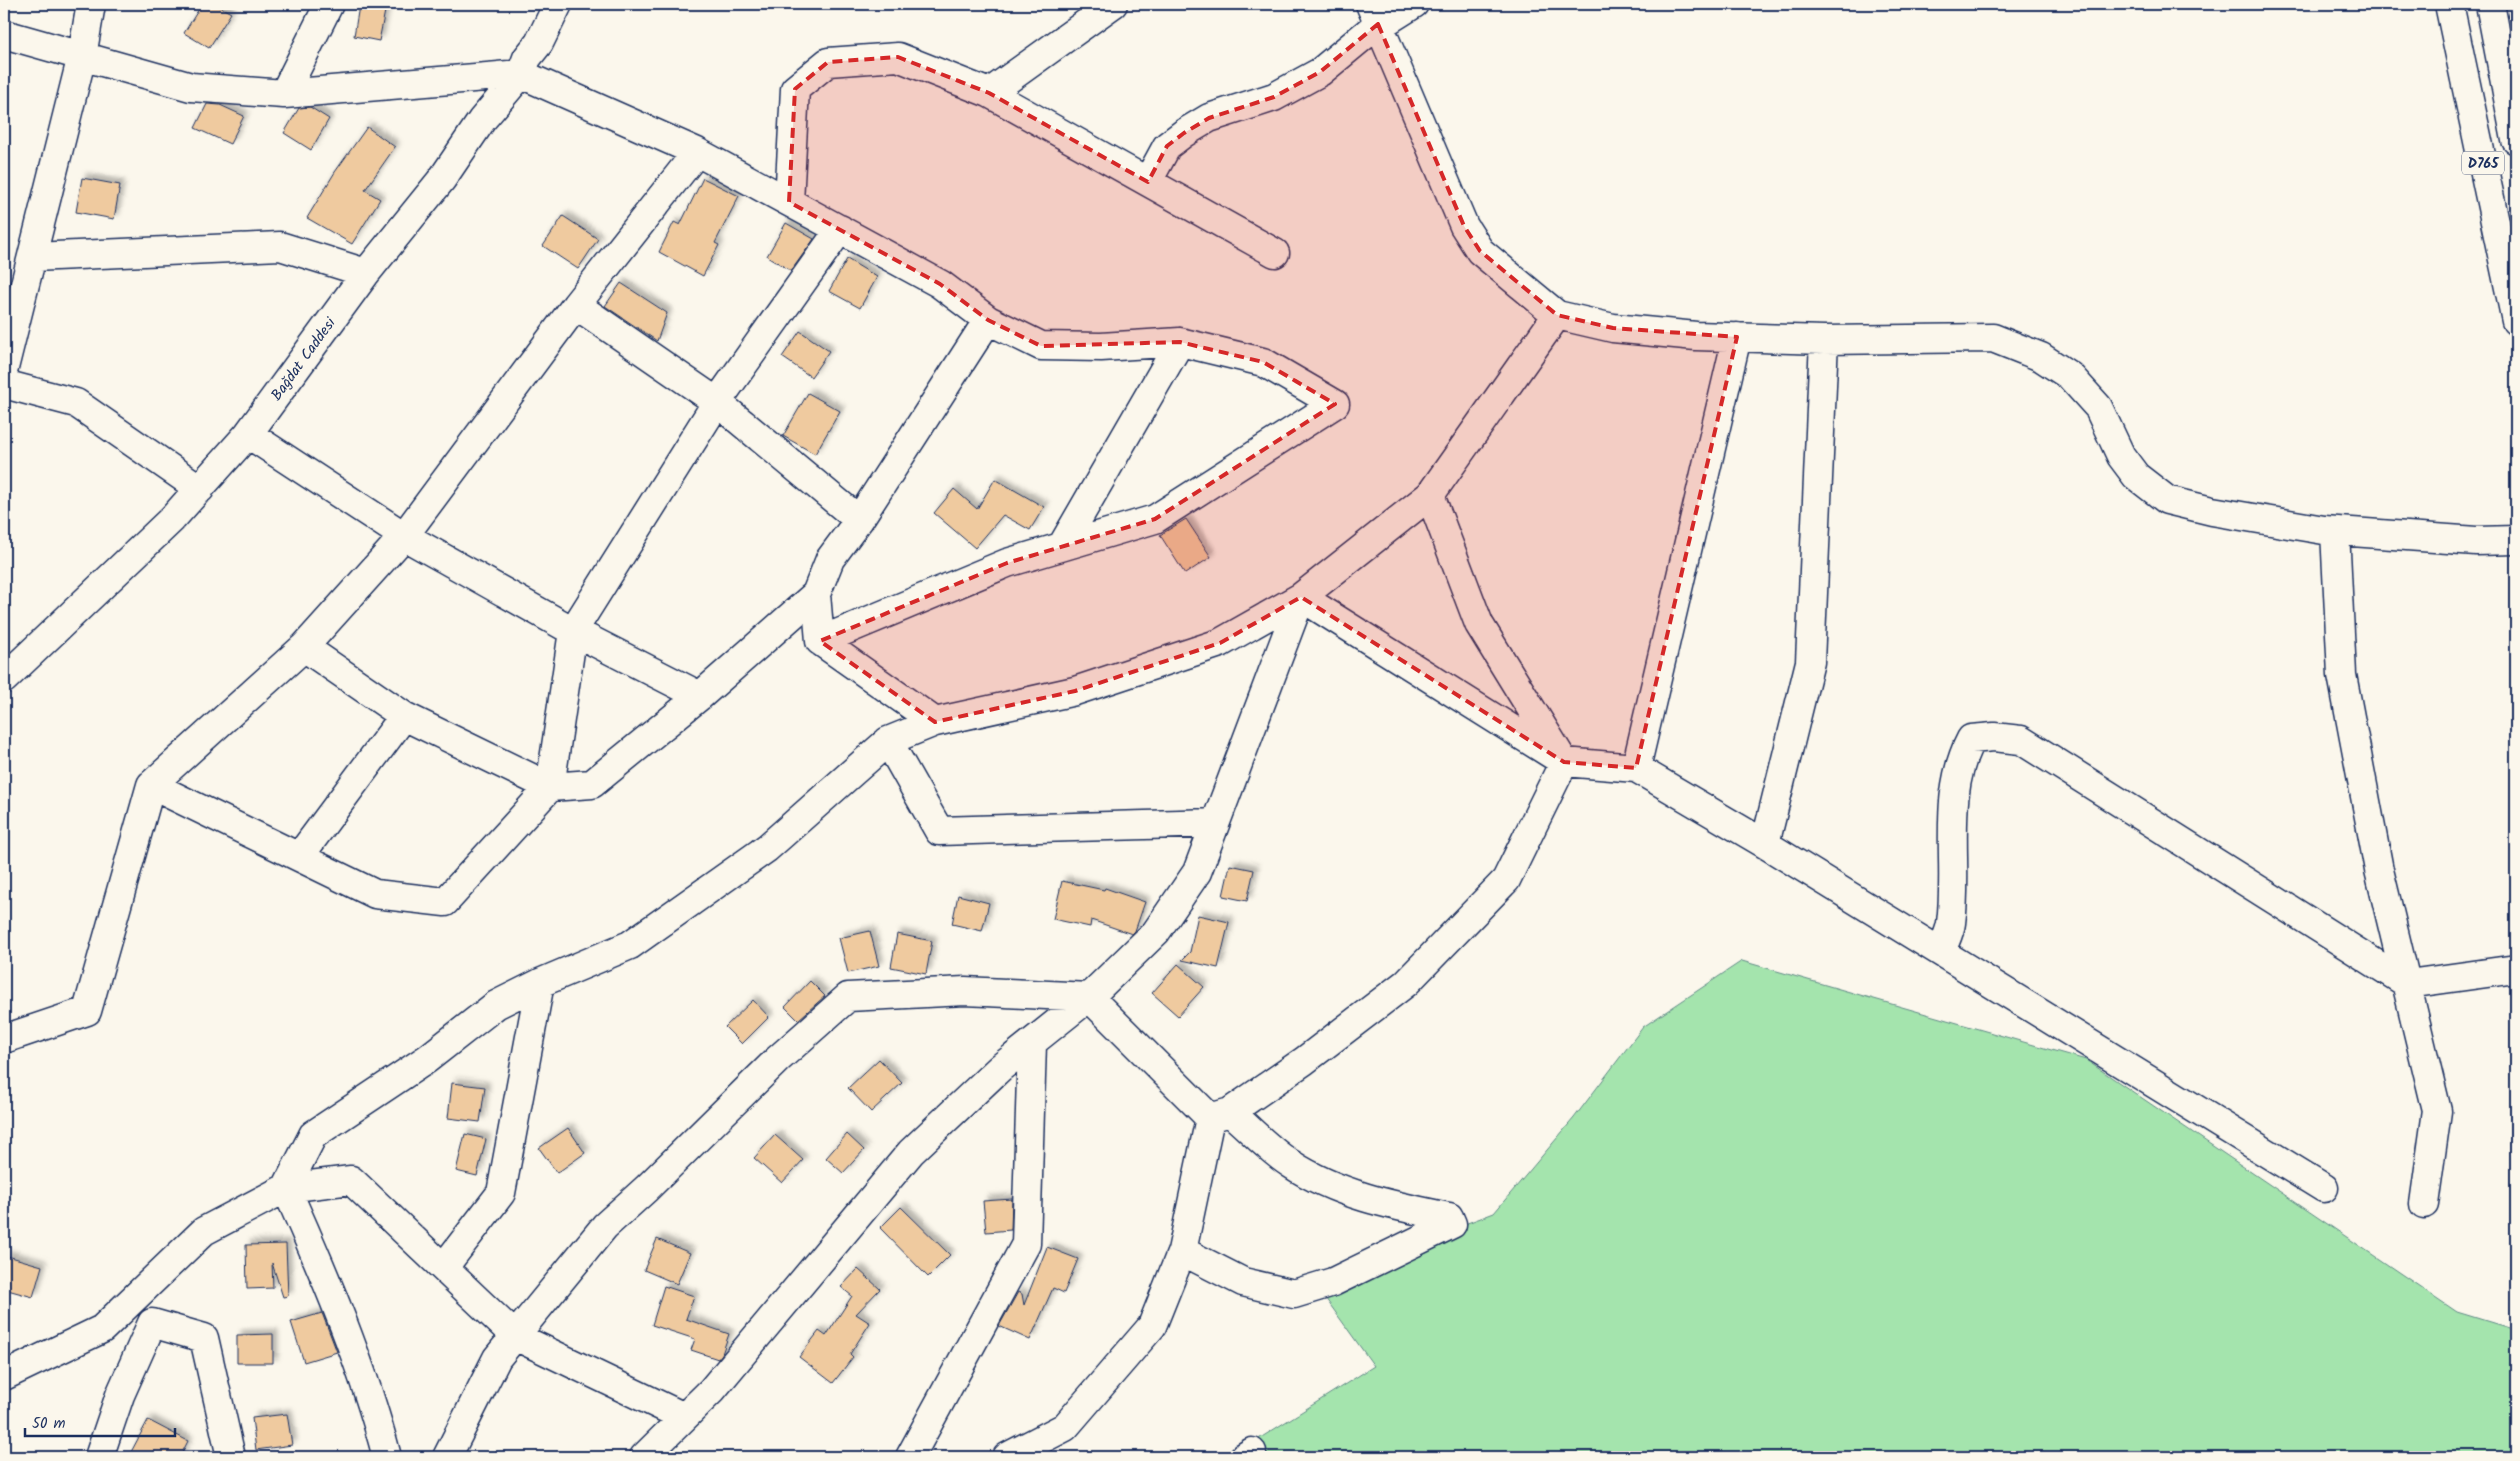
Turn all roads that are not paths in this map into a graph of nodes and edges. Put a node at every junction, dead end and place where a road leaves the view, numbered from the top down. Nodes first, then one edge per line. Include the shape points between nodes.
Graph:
1 (90, 4) edge
2 (329, 4) edge
3 (558, 4) edge
4 (1113, 4) edge
5 (1414, 4) edge
6 (2449, 4) edge
7 (2490, 4) edge
8 (1376, 18) edge
9 (4, 34) edge
10 (82, 56) junction
11 (521, 74) junction
12 (989, 93) junction
13 (284, 94) junction
14 (2516, 140) edge
15 (697, 152) junction
16 (1148, 182) junction
17 (789, 202) junction
18 (840, 229) junction
19 (1275, 253) dead end
20 (33, 257) junction
21 (366, 273) junction
22 (576, 305) junction
23 (1558, 314) junction
24 (988, 320) junction
25 (2516, 321) edge
26 (1737, 337) junction
27 (1824, 340) junction
28 (1180, 342) junction
29 (4, 368) edge
30 (4, 384) edge
31 (717, 402) junction
32 (248, 434) junction
33 (200, 489) junction
34 (1430, 495) junction
35 (859, 520) junction
36 (2335, 531) junction
37 (404, 536) junction
38 (2516, 540) edge
39 (1062, 546) junction
40 (816, 594) junction
41 (1301, 597) junction
42 (573, 630) junction
43 (820, 641) junction
44 (304, 646) junction
45 (4, 679) edge
46 (700, 696) junction
47 (404, 716) junction
48 (935, 722) junction
49 (888, 741) junction
50 (1564, 762) junction
51 (1636, 768) junction
52 (151, 785) junction
53 (550, 787) junction
54 (1215, 823) junction
55 (1765, 844) junction
56 (300, 857) junction
57 (1941, 952) junction
58 (2516, 969) edge
59 (540, 982) junction
60 (2408, 984) junction
61 (1089, 997) junction
62 (4, 1039) edge
63 (1032, 1043) junction
64 (1220, 1115) junction
65 (286, 1188) junction
66 (2324, 1188) dead end
67 (2424, 1204) dead end
68 (1182, 1250) junction
69 (444, 1267) junction
70 (515, 1336) junction
71 (4, 1376) edge
72 (684, 1417) junction
73 (99, 1457) edge
74 (231, 1457) edge
75 (387, 1457) edge
76 (447, 1457) edge
77 (644, 1457) edge
78 (910, 1457) edge
79 (1007, 1457) edge
80 (1244, 1457) edge
81 (1249, 1457) edge

1 - 10 main road
2 - 13 main road
3 - 11 main road, Bağdat Caddesi
4 - 12 main road
5 - 8 main road
6 - 25 main road, D765
7 - 14 main road, D765
8 - 16 main road via 1320,72 1274,98 1209,118 1184,133 1167,146
8 - 23 main road via 1464,226 1480,251
9 - 10 main road
10 - 13 main road via 191,86
10 - 20 main road
11 - 13 main road
11 - 15 main road
11 - 21 main road, Bağdat Caddesi via 482,120 442,179
12 - 16 main road
12 - 17 main road via 898,57 828,62 796,89
15 - 17 main road
15 - 22 main road
16 - 19 main road
17 - 18 main road
18 - 24 main road via 940,284
18 - 31 main road
20 - 21 main road via 280,246
20 - 29 main road
21 - 32 main road, Bağdat Caddesi
22 - 31 main road
22 - 37 main road
23 - 26 main road via 1614,328
23 - 34 main road
24 - 28 main road via 1041,346 1101,347
24 - 35 main road
26 - 27 main road
26 - 51 main road
27 - 36 main road via 1993,338 2041,357 2070,376 2098,407 2121,456 2136,476 2167,500 2212,511
27 - 55 main road via 1810,662
28 - 39 main road
28 - 39 main road via 1263,362 1335,404 1155,519
30 - 33 main road via 76,403
31 - 35 main road
31 - 42 main road
32 - 33 main road, Bağdat Caddesi
32 - 37 main road
33 - 45 main road, Bağdat Caddesi
34 - 41 main road
34 - 50 main road via 1479,624
35 - 40 main road via 830,559
36 - 38 main road via 2476,542
36 - 60 main road via 2342,675 2379,870
37 - 42 main road
37 - 44 main road
39 - 43 main road via 1007,562
40 - 43 main road
40 - 46 main road
41 - 48 main road via 1211,646 1075,691
41 - 50 main road
41 - 54 main road
42 - 46 main road
42 - 53 main road
43 - 48 main road
44 - 47 main road
44 - 52 main road
46 - 53 main road via 592,784
47 - 53 main road
47 - 56 main road
48 - 49 main road
49 - 54 main road via 939,831
49 - 59 main road via 766,848 630,945
50 - 51 main road
50 - 64 main road via 1506,880 1406,982 1304,1061
51 - 55 main road
52 - 56 main road
52 - 62 main road via 87,1011
53 - 56 main road via 445,902 375,894
54 - 61 main road via 1197,872 1156,932
55 - 57 main road
57 - 60 main road via 1951,924 1953,808 1960,759 1971,739 1994,737 2021,740
57 - 66 main road
58 - 60 main road
59 - 65 main road via 496,1005 427,1059 314,1135
59 - 69 main road via 501,1193
60 - 67 main road via 2437,1111
61 - 63 main road
61 - 64 main road
61 - 70 main road via 965,991 848,997 778,1059 605,1226
63 - 72 main road via 1000,1068 912,1152 712,1390
63 - 78 main road via 1026,1244
64 - 68 main road
64 - 68 main road via 1290,1164 1340,1190 1449,1217 1452,1224 1333,1282 1294,1294 1243,1282
65 - 69 main road via 351,1180
65 - 71 main road via 204,1231 102,1329
65 - 75 main road via 320,1264 376,1415
68 - 79 main road via 1152,1326 1065,1427
69 - 70 main road
70 - 72 main road
70 - 76 main road via 497,1358
72 - 77 main road
73 - 74 main road via 120,1395 152,1323 204,1338
80 - 81 main road via 1252,1452

